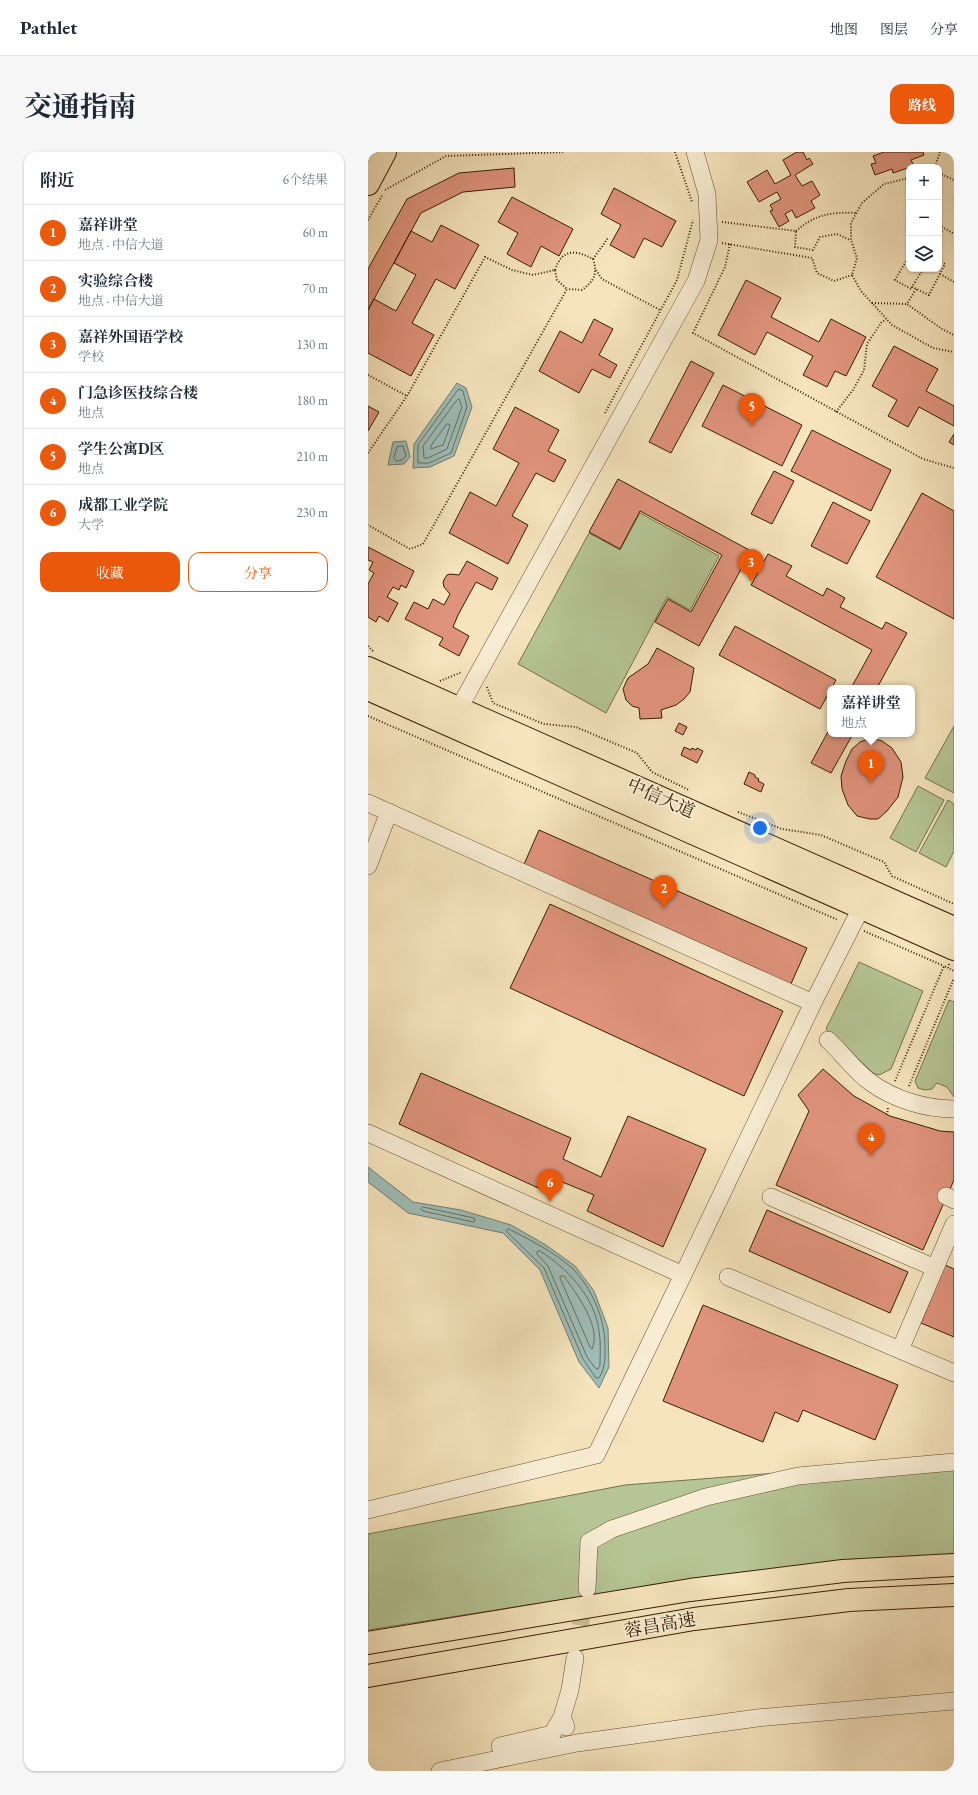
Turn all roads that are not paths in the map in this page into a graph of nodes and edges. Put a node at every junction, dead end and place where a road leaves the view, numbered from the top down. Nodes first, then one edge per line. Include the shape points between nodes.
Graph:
1 (370, 152) edge
2 (385, 152) edge
3 (695, 152) edge
4 (368, 156) edge
5 (368, 184) edge
6 (374, 661) edge
7 (368, 689) edge
8 (459, 708) junction
9 (368, 803) edge
10 (389, 812) junction
11 (368, 866) edge
12 (856, 917) junction
13 (954, 928) edge
14 (948, 961) edge
15 (813, 1003) junction
16 (828, 1040) dead end
17 (954, 1109) edge
18 (368, 1133) edge
19 (771, 1197) dead end
20 (954, 1224) edge
21 (935, 1268) junction
22 (682, 1275) junction
23 (728, 1277) dead end
24 (900, 1350) junction
25 (954, 1373) edge
26 (954, 1462) edge
27 (368, 1510) edge
28 (954, 1565) edge
29 (586, 1589) tunnel mouth
30 (954, 1595) edge
31 (368, 1643) edge
32 (575, 1658) tunnel mouth
33 (368, 1676) edge
34 (954, 1701) edge
35 (562, 1717) junction
36 (578, 1743) junction
37 (459, 1766) junction
38 (440, 1771) edge

1 - 4 main road
2 - 5 main road
3 - 8 street via 707,194 709,240 696,282
6 - 8 main road, 中信大道
7 - 12 main road, 中信大道
8 - 13 main road, 中信大道
9 - 10 street
10 - 11 street
10 - 15 street
12 - 14 main road, 中信大道
12 - 15 street
15 - 22 street
16 - 17 street via 869,1081 896,1096 925,1106
18 - 22 street
19 - 21 street
20 - 21 street
21 - 24 street
22 - 27 street via 596,1455
23 - 24 street
24 - 25 street
26 - 29 street via 798,1476 706,1497 612,1529 589,1542
28 - 31 main road, 蓉昌高速 via 843,1571 690,1590
30 - 33 main road, 蓉昌高速 via 849,1600 694,1619
32 - 35 street via 570,1690
34 - 36 street via 757,1718
35 - 36 street via 566,1730
35 - 37 street via 552,1734 467,1753
36 - 37 street
37 - 38 street

